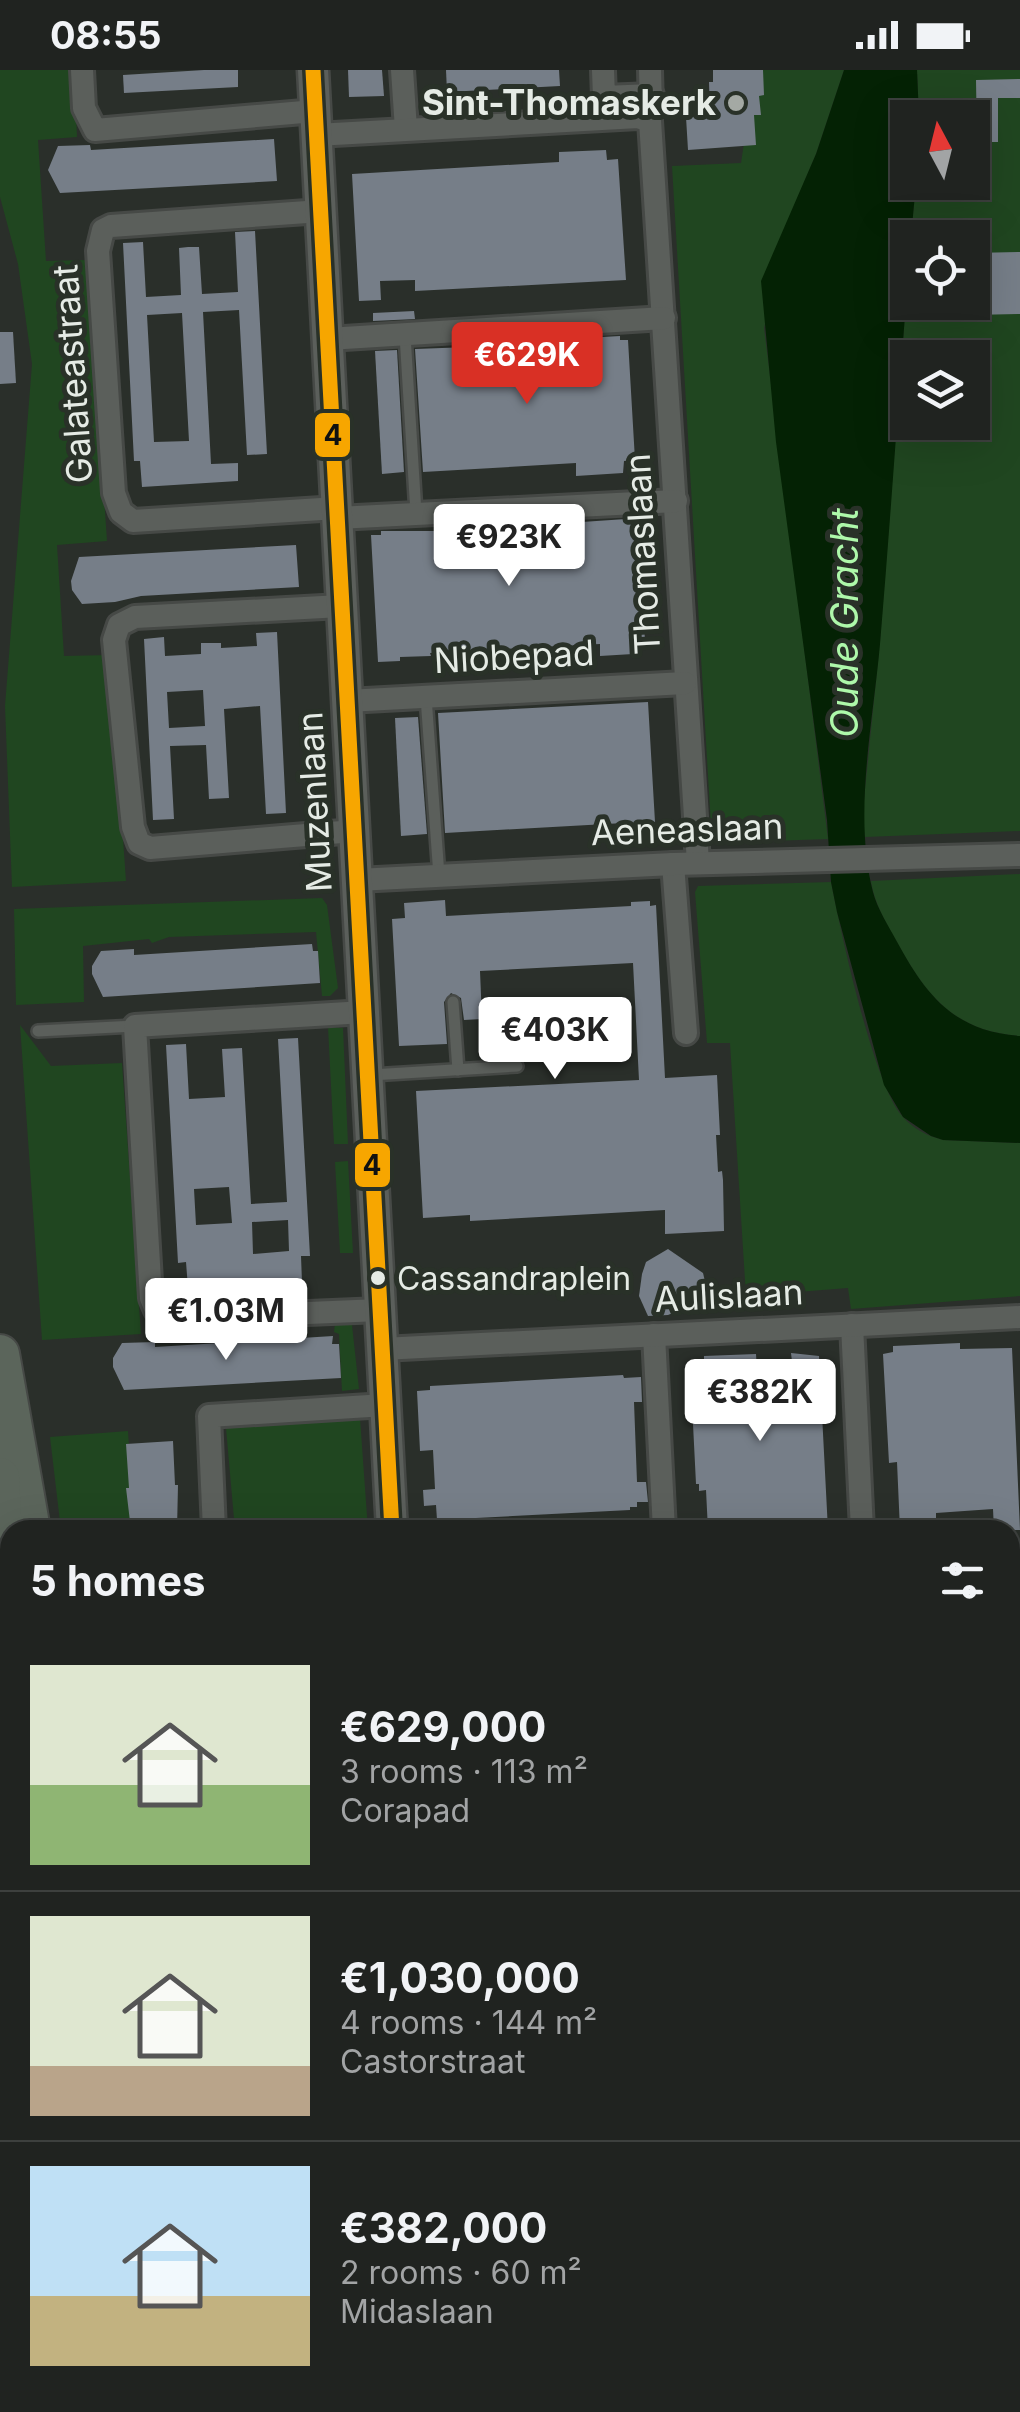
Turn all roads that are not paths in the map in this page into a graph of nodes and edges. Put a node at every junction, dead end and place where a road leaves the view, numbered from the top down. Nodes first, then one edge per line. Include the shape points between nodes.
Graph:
1 (82, 70) edge
2 (313, 70) edge
3 (402, 70) edge
4 (603, 70) edge
5 (650, 70) edge
6 (652, 96) junction
7 (650, 121) junction
8 (316, 123) junction
9 (406, 129) junction
10 (320, 211) junction
11 (664, 318) junction
12 (405, 334) junction
13 (328, 339) junction
14 (676, 501) junction
15 (337, 513) junction
16 (416, 513) junction
17 (342, 606) junction
18 (685, 683) junction
19 (426, 696) junction
20 (347, 700) junction
21 (354, 831) junction
22 (1020, 855) edge
23 (698, 863) junction
24 (674, 864) junction
25 (439, 876) junction
26 (356, 880) junction
27 (454, 1002) dead end
28 (364, 1012) junction
29 (134, 1026) junction
30 (38, 1031) dead end
31 (686, 1033) dead end
32 (517, 1066) dead end
33 (458, 1070) junction
34 (367, 1076) junction
35 (380, 1310) junction
36 (1020, 1317) edge
37 (852, 1325) junction
38 (654, 1335) junction
39 (382, 1349) junction
40 (0, 1354) edge
41 (385, 1405) junction
42 (0, 1477) edge
43 (2, 1520) edge
44 (29, 1520) edge
45 (214, 1520) edge
46 (391, 1520) edge
47 (663, 1520) edge
48 (862, 1520) edge

1 - 8 street via 84,108 95,130
2 - 8 street, Muzenlaan
3 - 9 street
4 - 6 street via 604,97
5 - 6 street, Thomaslaan
6 - 7 street, Thomaslaan
7 - 9 street
7 - 11 street, Thomaslaan
8 - 9 street
8 - 10 street, Muzenlaan
10 - 13 street, Muzenlaan
10 - 15 street, Galateastraat via 111,226 98,251 114,493 121,512 133,521
11 - 12 street
11 - 14 street, Thomaslaan
12 - 13 street
12 - 16 lane
13 - 15 street, Muzenlaan
14 - 16 street
14 - 18 street, Thomaslaan
15 - 16 street
15 - 17 street, Muzenlaan
17 - 20 street, Muzenlaan
17 - 21 street via 135,617 118,626 114,640 139,843 150,848
18 - 19 street, Niobepad
18 - 23 street, Thomaslaan
19 - 20 street, Niobepad
19 - 25 lane
20 - 21 street, Muzenlaan
21 - 26 street, Muzenlaan
22 - 23 street, Aeneaslaan
23 - 24 street, Aeneaslaan
24 - 25 street, Aeneaslaan
24 - 31 street
25 - 26 street, Aeneaslaan
26 - 28 street, Muzenlaan
27 - 33 lane
28 - 29 street
28 - 34 street, Muzenlaan
29 - 30 lane
29 - 35 street via 156,1310 168,1319
32 - 33 lane
33 - 34 lane
34 - 35 street, Muzenlaan
35 - 39 street, Muzenlaan
36 - 37 street, Aulislaan
37 - 38 street, Aulislaan
37 - 48 street
38 - 39 street, Aulislaan
38 - 47 street
39 - 41 street, Muzenlaan
40 - 44 main road
41 - 45 street via 209,1416
41 - 46 street, Muzenlaan
42 - 43 main road

